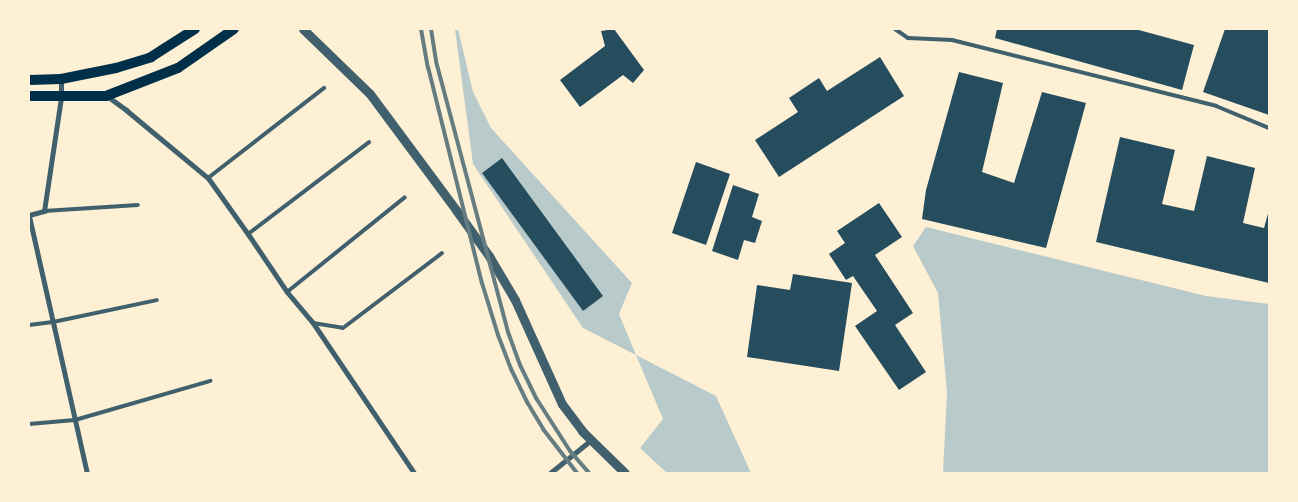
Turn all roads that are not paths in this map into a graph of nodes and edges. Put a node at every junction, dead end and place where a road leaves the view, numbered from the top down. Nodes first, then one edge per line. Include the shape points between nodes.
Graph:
1 (195, 29) edge
2 (234, 29) edge
3 (303, 29) edge
4 (895, 29) edge
5 (61, 79) junction
6 (29, 80) edge
7 (324, 88) dead end
8 (29, 96) edge
9 (106, 96) junction
10 (61, 97) junction
11 (1269, 128) edge
12 (369, 142) dead end
13 (208, 178) junction
14 (405, 197) dead end
15 (138, 205) dead end
16 (44, 211) junction
17 (29, 216) edge
18 (248, 234) junction
19 (442, 253) dead end
20 (287, 292) junction
21 (157, 300) dead end
22 (52, 322) junction
23 (312, 323) junction
24 (29, 325) edge
25 (210, 381) dead end
26 (75, 420) junction
27 (29, 424) edge
28 (591, 440) junction
29 (87, 473) edge
30 (414, 473) edge
31 (550, 473) edge
32 (624, 473) edge

1 - 5 main road via 150,57 116,68
2 - 9 main road via 178,68
3 - 28 street via 370,94 489,256 519,307 562,404
4 - 11 lane via 908,38 952,40 1216,106
5 - 6 main road
5 - 10 street
7 - 13 lane
8 - 10 main road
9 - 10 main road
9 - 13 street
10 - 16 street
12 - 18 lane
13 - 18 street
14 - 20 lane
15 - 16 lane
16 - 17 street
17 - 22 street
18 - 20 street
19 - 23 lane via 343,328
20 - 23 street
21 - 22 lane
22 - 24 lane
22 - 26 street
23 - 30 street
25 - 26 lane
26 - 27 lane
26 - 29 street
28 - 31 street
28 - 32 street

